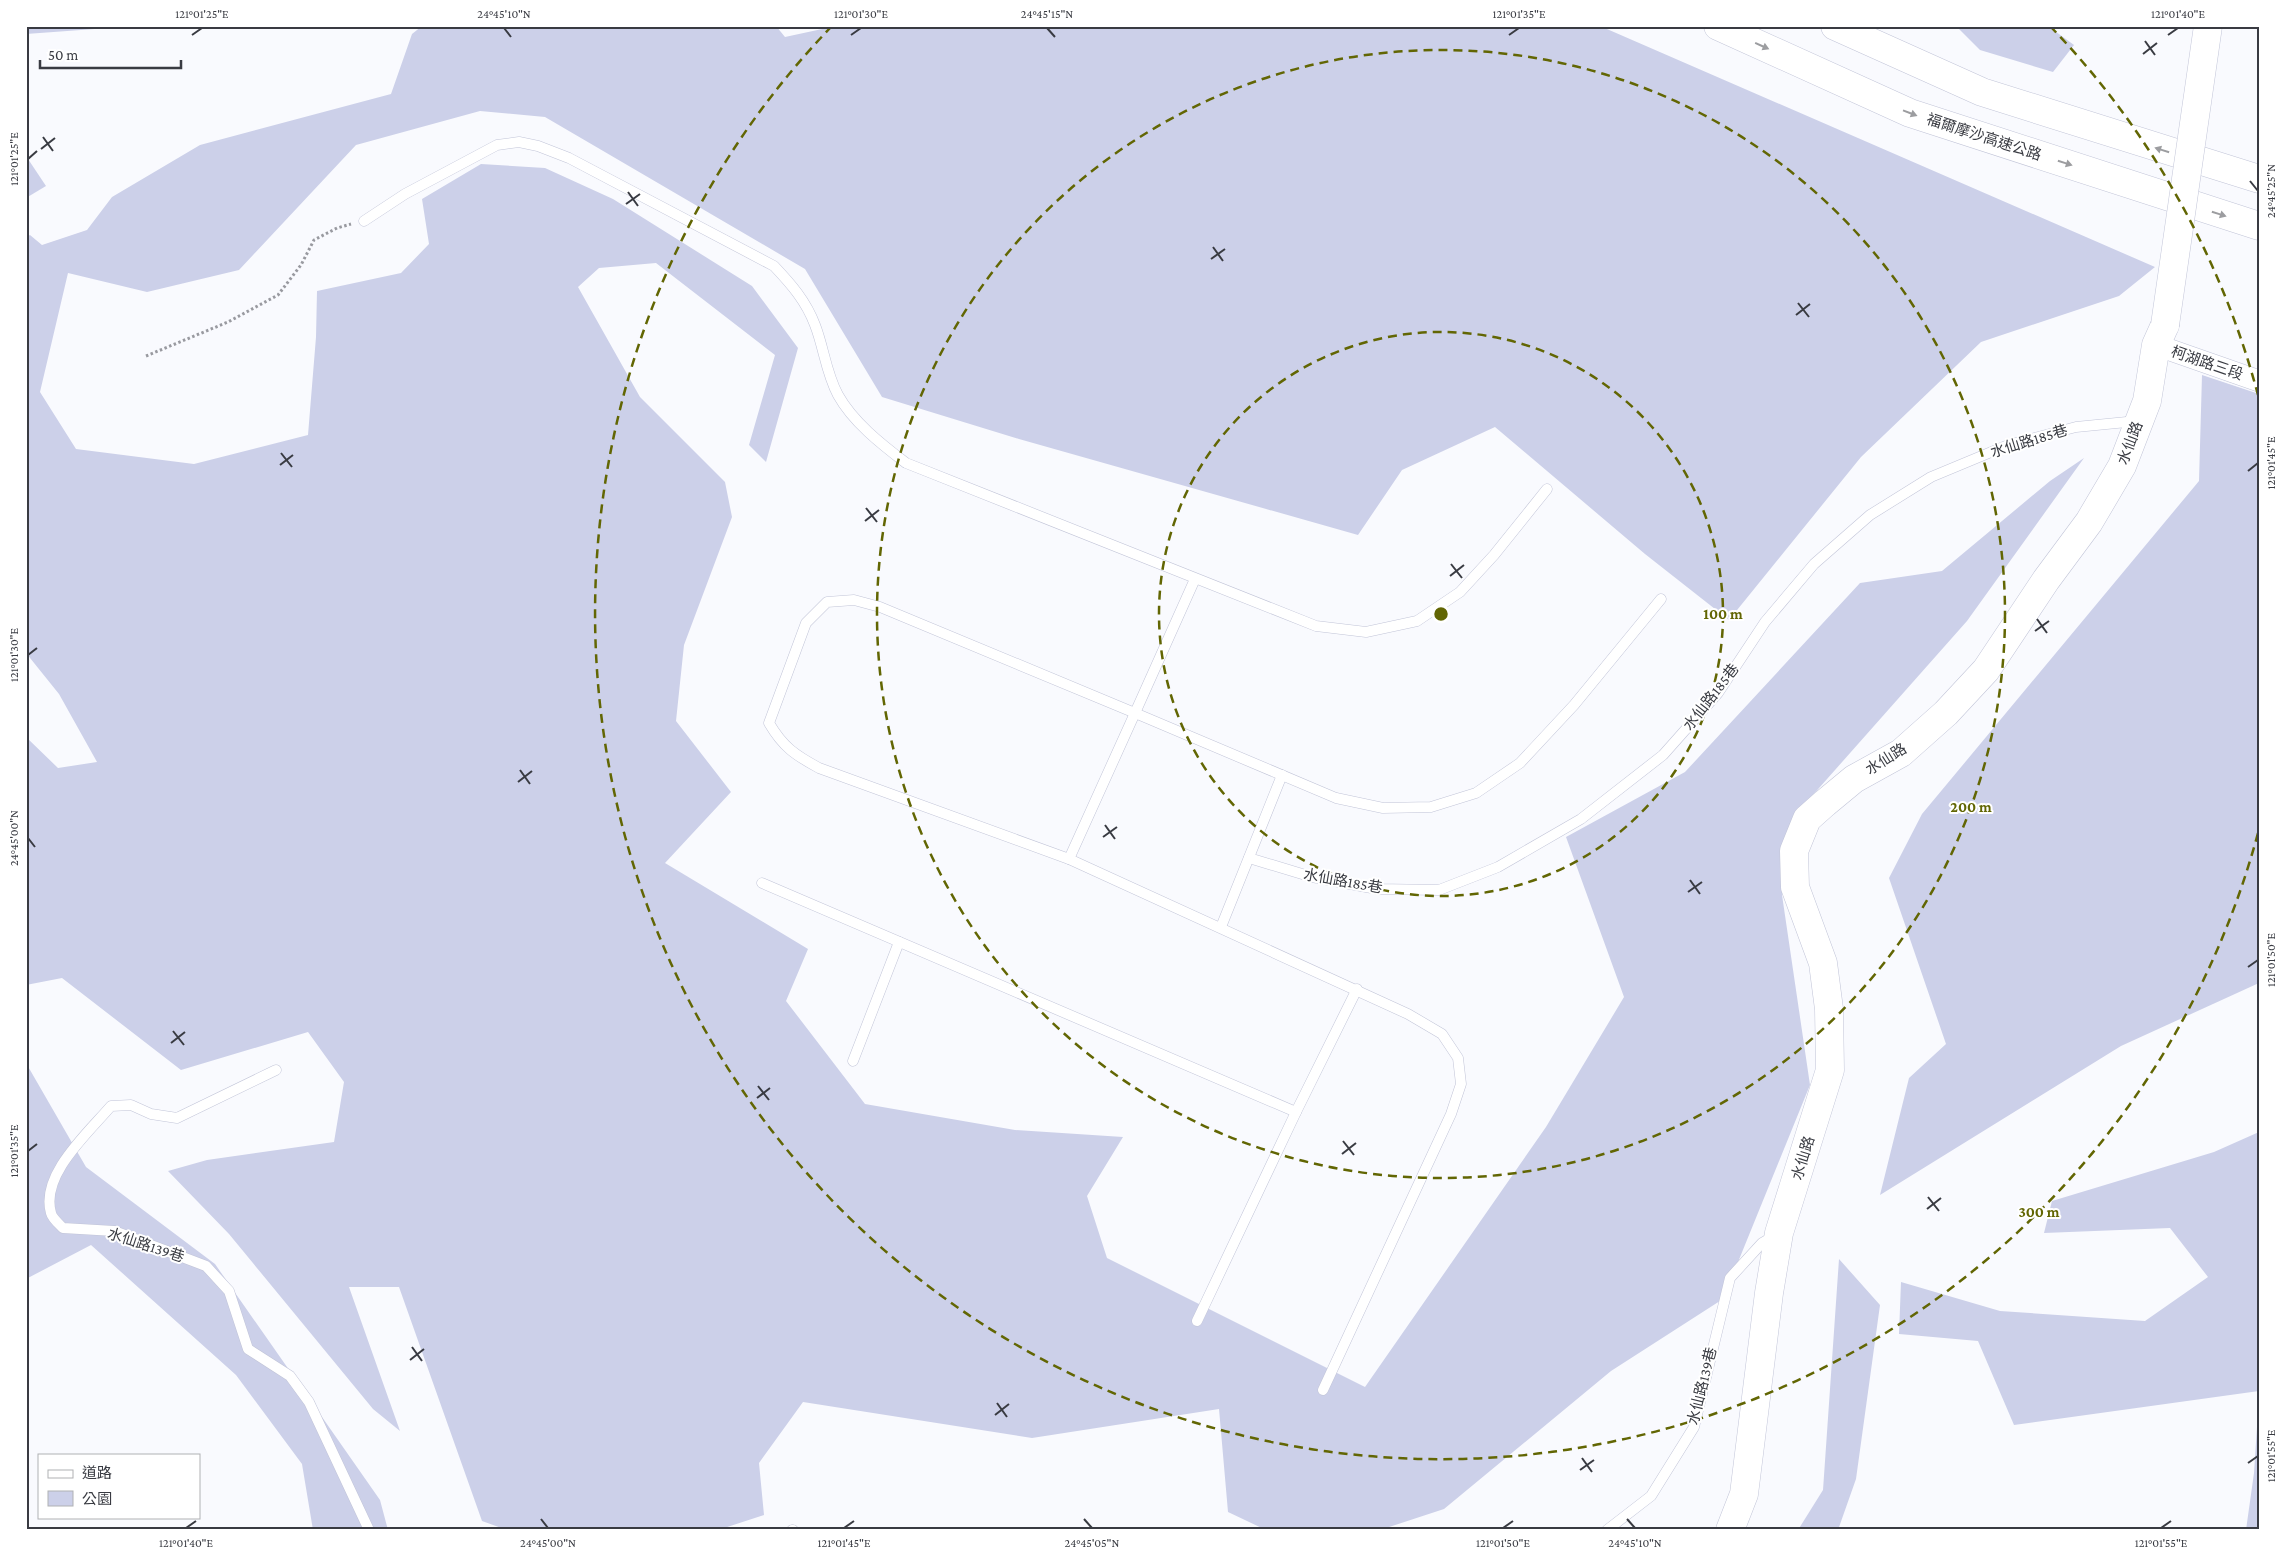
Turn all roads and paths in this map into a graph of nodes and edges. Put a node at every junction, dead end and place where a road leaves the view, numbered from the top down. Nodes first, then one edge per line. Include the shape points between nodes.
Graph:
1 (1718, 26) edge
2 (1835, 26) edge
3 (1875, 26) edge
4 (2208, 26) edge
5 (1982, 92) junction
6 (2259, 179) edge
7 (364, 221) joint
8 (2259, 226) edge
9 (2160, 335) junction
10 (146, 356) dead end
11 (2259, 381) edge
12 (2139, 421) junction
13 (1547, 490) dead end
14 (1195, 578) junction
15 (1661, 599) dead end
16 (1136, 713) junction
17 (1282, 775) junction
18 (1250, 858) junction
19 (1069, 859) junction
20 (762, 883) dead end
21 (1221, 927) junction
22 (899, 942) junction
23 (1357, 989) junction
24 (852, 1061) dead end
25 (276, 1070) dead end
26 (1296, 1112) junction
27 (1779, 1233) junction
28 (1197, 1321) dead end
29 (1322, 1390) dead end
30 (369, 1530) edge
31 (1607, 1530) edge
32 (1730, 1530) edge

1 -> 8 main road, 福爾摩沙高速公路 via 1910,113
2 - 5 main road
3 - 5 main road
4 - 9 main road, 水仙路, bridge
6 -> 5 main road
7 - 10 path via 337,228 314,240 301,265 278,295 228,322
7 - 14 lane via 405,194 497,145 519,142 569,158 774,266 799,292 812,317 838,395 856,419 906,463
9 - 11 street, 柯湖路三段
9 - 12 main road, 水仙路 via 2147,401
12 - 18 lane, 水仙路185巷 via 2076,427 2008,445 1931,477 1870,515 1814,564 1765,622 1718,693 1663,756 1581,819 1498,867 1439,890 1378,889 1312,877
12 - 27 main road, 水仙路 via 2122,466 2089,522 1986,670 1946,713 1901,753 1854,779 1807,819 1794,851 1795,887 1823,963 1829,1009 1830,1070
13 - 14 lane via 1460,592 1417,620 1366,632 1316,626
14 - 16 lane
15 - 17 lane via 1574,705 1520,763 1476,793 1431,808 1383,808 1336,798
16 - 17 lane
16 - 19 lane
16 - 19 lane via 880,607 854,600 827,602 806,623 769,723 779,740 798,757 819,768
17 - 18 lane
18 - 21 lane
19 - 21 lane
20 - 22 lane
21 - 23 lane
22 - 24 lane
22 - 26 lane
23 - 26 lane
23 - 29 lane via 1442,1034 1458,1058 1461,1084 1451,1114
25 - 30 lane, 水仙路139巷 via 177,1118 151,1114 131,1105 111,1106 61,1165 49,1191 51,1214 63,1228 114,1232 206,1266 229,1291 248,1348 290,1376 308,1402
26 - 28 lane
27 - 31 lane, 水仙路139巷 via 1762,1243 1730,1278 1694,1427 1651,1496
27 - 32 main road, 水仙路 via 1768,1293 1744,1494

